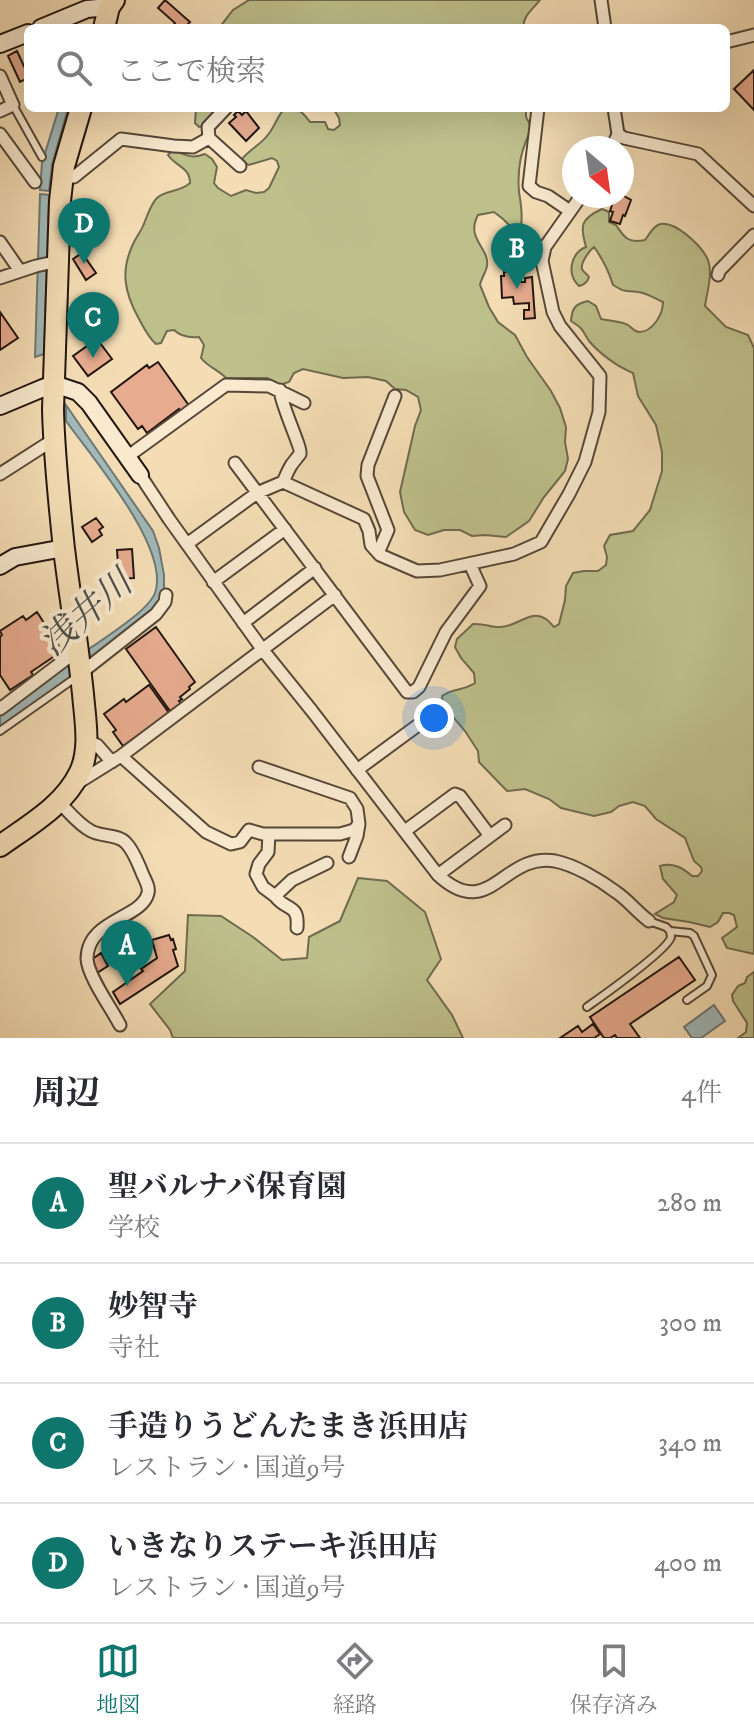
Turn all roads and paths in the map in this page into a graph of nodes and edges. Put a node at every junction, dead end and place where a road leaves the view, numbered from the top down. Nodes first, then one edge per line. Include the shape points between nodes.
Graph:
1 (601, 0) edge
2 (108, 2) edge
3 (51, 24) edge
4 (105, 24) edge
5 (604, 24) edge
6 (24, 35) edge
7 (754, 35) edge
8 (730, 41) edge
9 (0, 44) edge
10 (0, 76) edge
11 (13, 105) junction
12 (0, 111) edge
13 (80, 112) edge
14 (222, 112) edge
15 (538, 112) edge
16 (615, 112) edge
17 (0, 134) edge
18 (618, 134) joint
19 (209, 138) junction
20 (42, 157) dead end
21 (240, 166) dead end
22 (63, 177) junction
23 (35, 182) dead end
24 (754, 206) edge
25 (572, 208) edge
26 (570, 211) junction
27 (754, 235) edge
28 (0, 242) edge
29 (48, 263) junction
30 (20, 271) junction
31 (718, 275) dead end
32 (0, 278) edge
33 (54, 384) junction
34 (280, 390) junction
35 (395, 396) dead end
36 (1, 403) edge
37 (304, 403) dead end
38 (53, 440) junction
39 (127, 457) junction
40 (235, 463) dead end
41 (0, 474) edge
42 (140, 475) joint
43 (283, 482) junction
44 (257, 493) junction
45 (285, 529) junction
46 (187, 544) junction
47 (64, 548) junction
48 (378, 553) junction
49 (470, 564) junction
50 (0, 566) edge
51 (315, 568) junction
52 (213, 582) junction
53 (166, 595) dead end
54 (335, 595) junction
55 (243, 623) junction
56 (262, 649) junction
57 (80, 662) junction
58 (0, 709) edge
59 (425, 720) dead end
60 (0, 731) edge
61 (86, 740) junction
62 (116, 759) junction
63 (259, 767) dead end
64 (357, 770) junction
65 (65, 795) junction
66 (359, 824) junction
67 (505, 825) dead end
68 (405, 831) junction
69 (269, 834) junction
70 (490, 836) junction
71 (0, 846) edge
72 (349, 857) dead end
73 (327, 863) dead end
74 (438, 875) junction
75 (275, 896) junction
76 (649, 921) joint
77 (297, 928) dead end
78 (670, 931) junction
79 (687, 1000) dead end
80 (587, 1007) dead end
81 (120, 1025) dead end

1 - 5 street
2 - 3 street
2 - 4 highway
6 - 9 street
7 - 8 street
10 - 11 street
11 - 12 street
11 - 20 lane
13 - 22 highway
14 - 19 street via 208,127
15 - 26 street via 529,186
16 - 18 street
17 - 23 street
18 - 24 street via 698,154
19 - 21 street
19 - 22 street via 193,147 121,139 74,177
22 - 29 highway
25 - 26 street
26 - 49 street via 545,247 542,261 560,326 600,376 596,426 577,478 541,542
27 - 31 street
28 - 30 street
29 - 30 street
29 - 33 highway
30 - 32 street
33 - 36 street
33 - 38 highway
33 - 39 street via 83,395
34 - 37 street
34 - 39 street via 223,386
34 - 43 street via 301,449
35 - 48 street via 368,465 367,476 388,530
38 - 41 street
38 - 47 highway
39 - 42 street
40 - 44 street
42 - 46 street
43 - 44 street
43 - 48 street via 364,519
44 - 45 street
44 - 46 street
45 - 51 street
45 - 52 street
46 - 52 street
47 - 50 street via 15,557
47 - 57 highway
48 - 49 street via 417,571
49 - 54 street via 480,586 446,632 413,692 407,692
51 - 54 street
51 - 55 street
52 - 55 street
53 - 57 street via 156,614
54 - 56 street
55 - 56 street
56 - 62 street
56 - 64 street
57 - 58 street
57 - 60 lane
57 - 61 highway
59 - 64 street
61 - 62 street
61 - 65 highway via 81,770
62 - 65 street
62 - 69 street via 221,841 235,844 249,830
63 - 66 street via 350,798
64 - 68 street
65 - 71 highway
65 - 81 street via 88,830 124,841 148,887 143,901 99,931 88,948 90,973
66 - 69 street via 340,834
66 - 72 street
67 - 70 street
68 - 70 street via 455,794
68 - 74 street
69 - 75 street via 268,852 256,874
70 - 74 street
73 - 75 street via 292,880
74 - 76 street via 468,893 529,862 557,862 615,891
75 - 77 street via 295,911
76 - 78 lane
78 - 79 lane via 694,936 712,975 707,986
78 - 80 lane via 666,944

